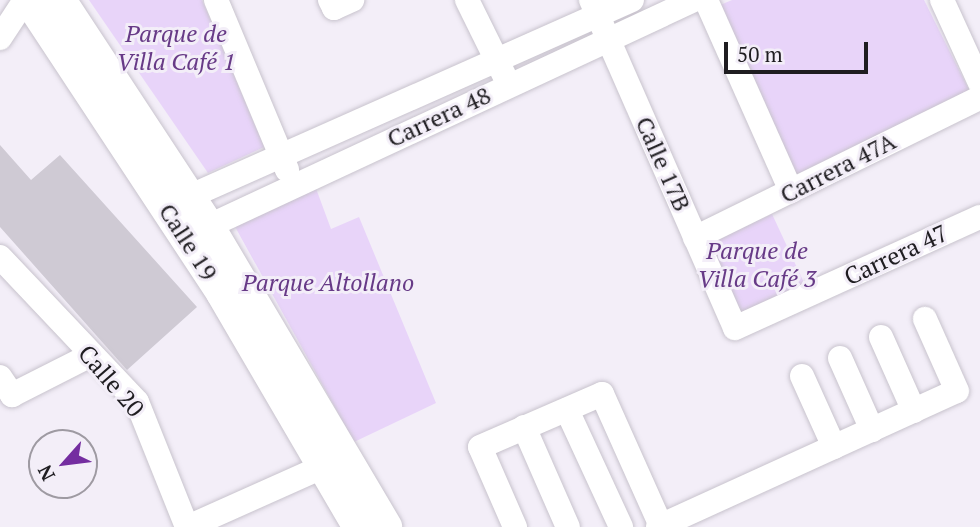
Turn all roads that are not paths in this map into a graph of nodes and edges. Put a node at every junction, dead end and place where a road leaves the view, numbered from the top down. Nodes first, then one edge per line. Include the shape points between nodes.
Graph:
1 (27, 0) edge
2 (60, 0) edge
3 (216, 0) edge
4 (467, 0) edge
5 (632, 0) edge
6 (694, 0) edge
7 (706, 0) edge
8 (942, 0) edge
9 (594, 8) edge
10 (0, 38) edge
11 (608, 39) junction
12 (497, 60) junction
13 (980, 83) edge
14 (509, 85) junction
15 (980, 98) edge
16 (282, 156) junction
17 (293, 184) junction
18 (791, 191) junction
19 (178, 202) junction
20 (980, 216) edge
21 (196, 231) junction
22 (695, 238) junction
23 (0, 257) edge
24 (925, 318) dead end
25 (735, 328) joint
26 (881, 337) dead end
27 (89, 356) junction
28 (840, 358) dead end
29 (802, 376) dead end
30 (6, 386) edge
31 (567, 410) junction
32 (914, 411) junction
33 (524, 427) junction
34 (873, 430) junction
35 (834, 447) junction
36 (323, 467) junction
37 (659, 526) edge
38 (187, 527) edge
39 (359, 527) edge
40 (386, 527) edge
41 (515, 527) edge
42 (568, 527) edge
43 (621, 527) edge

1 - 10 street
1 - 19 main road, Calle 19
2 - 19 main road, Calle 19
3 - 16 street
4 - 12 street
5 - 9 street, Carrera 48
6 - 11 street, Carrera 48
7 - 18 street
8 - 13 street
9 - 11 street, Calle 17B
9 - 12 street, Carrera 48
11 - 14 street, Carrera 48
11 - 22 street, Calle 17B
12 - 14 street
12 - 16 street, Carrera 48
14 - 17 street, Carrera 48
15 - 18 street, Carrera 47A
16 - 17 street
16 - 19 street, Carrera 48
17 - 21 street, Carrera 48
18 - 22 street, Carrera 47A
19 - 21 main road, Calle 19
20 - 25 street, Carrera 47
21 - 36 main road, Calle 19
21 - 40 main road, Calle 19
22 - 25 street, Calle 17B
23 - 27 street, Calle 20
24 - 32 street via 957,391
26 - 32 street
27 - 30 street
27 - 38 street, Calle 20 via 137,402
28 - 34 street
29 - 35 street
31 - 33 street
31 - 37 street via 602,394
31 - 43 street
32 - 34 street
33 - 41 street via 480,447
33 - 42 street
34 - 35 street
35 - 37 street
36 - 38 street
36 - 39 main road, Calle 19

